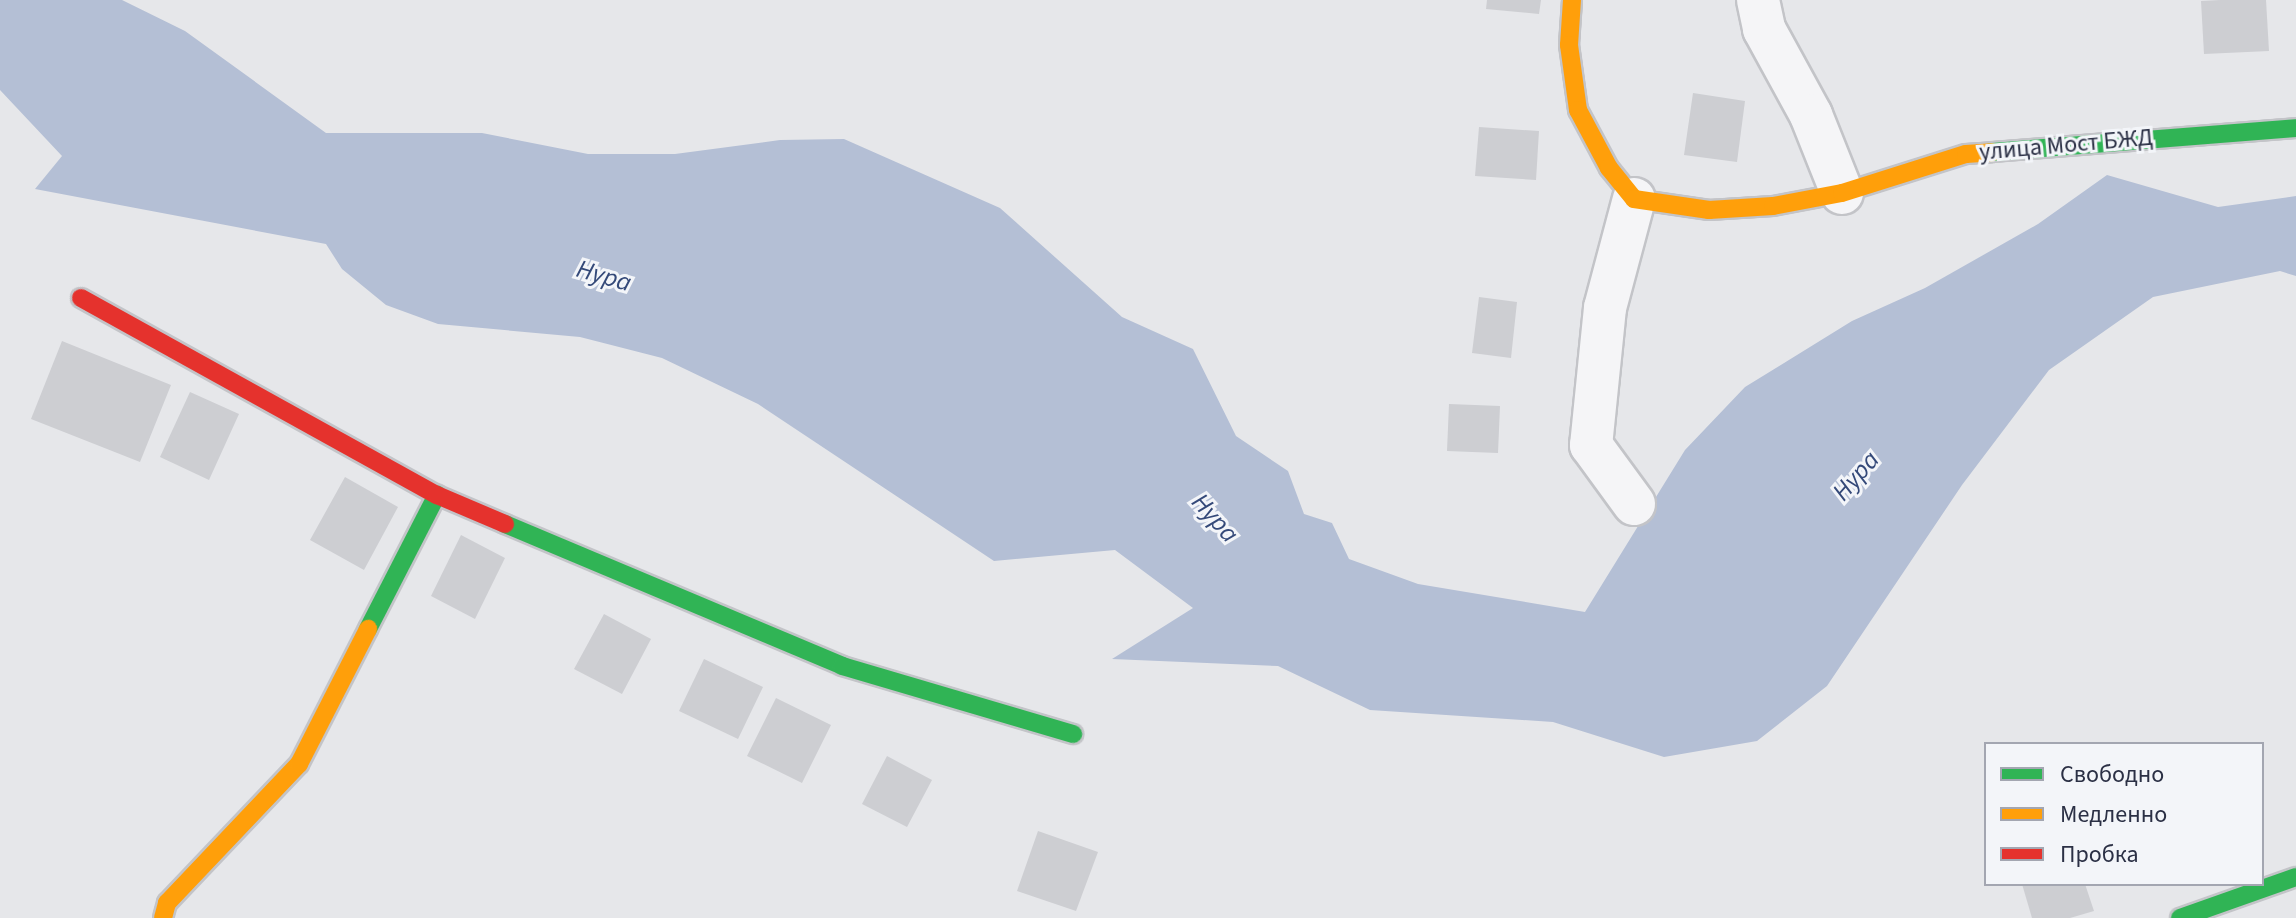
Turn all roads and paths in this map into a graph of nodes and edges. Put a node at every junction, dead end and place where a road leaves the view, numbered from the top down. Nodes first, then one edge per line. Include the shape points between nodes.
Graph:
1 (1572, 0) edge
2 (1758, 0) edge
3 (2296, 128) edge
4 (1842, 193) junction
5 (1634, 199) junction
6 (81, 298) dead end
7 (437, 495) junction
8 (1634, 504) dead end
9 (1073, 734) dead end
10 (2296, 877) edge
11 (163, 918) edge
12 (2180, 918) edge

1 - 5 street via 1569,45 1578,110 1609,168
2 - 4 street via 1764,29 1811,115
3 - 4 street, улица Мост БЖД via 1966,154
4 - 5 street, улица Мост БЖД via 1773,206 1709,210
5 - 8 street via 1605,308 1591,445
6 - 7 street
7 - 9 street via 842,666
7 - 11 street via 299,764 167,903
10 - 12 street

